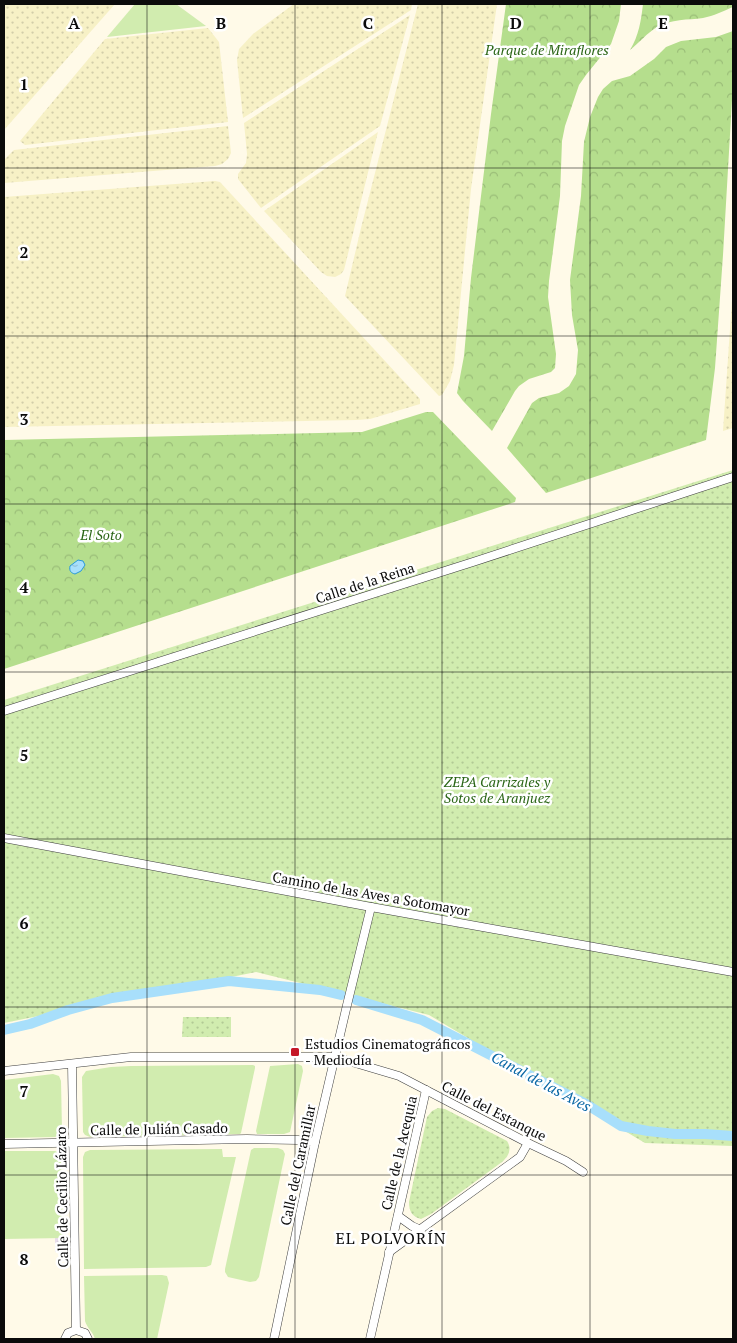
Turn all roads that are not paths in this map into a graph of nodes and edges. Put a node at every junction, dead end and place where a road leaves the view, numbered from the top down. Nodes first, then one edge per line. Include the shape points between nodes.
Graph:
1 (733, 477) edge
2 (4, 711) edge
3 (4, 838) edge
4 (372, 907) junction
5 (733, 972) edge
6 (335, 1057) junction
7 (72, 1064) junction
8 (4, 1071) edge
9 (426, 1090) junction
10 (316, 1142) junction
11 (73, 1143) junction
12 (528, 1143) junction
13 (4, 1144) edge
14 (583, 1172) dead end
15 (398, 1216) junction
16 (422, 1230) junction
17 (389, 1252) junction
18 (76, 1330) junction
19 (65, 1339) edge
20 (88, 1339) edge
21 (277, 1339) edge
22 (370, 1339) edge

1 - 2 street, Calle de la Reina
3 - 4 street, Camino de las Aves a Sotomayor
4 - 5 street, Camino de las Aves a Sotomayor
4 - 6 street, Calle del Caramillar
6 - 7 street, Calle del Estanque via 131,1057
6 - 9 street, Calle del Estanque via 398,1076
6 - 10 street, Calle del Caramillar
7 - 8 street, Calle del Estanque
7 - 11 street, Calle de Cecilio Lázaro
9 - 12 street, Calle del Estanque
9 - 15 street, Calle de la Acequia
10 - 11 street, Calle de Julián Casado via 247,1139
10 - 21 street, Calle del Caramillar
11 - 13 street, Calle de Julián Casado
11 - 18 street, Calle de Cecilio Lázaro
12 - 14 street, Calle del Estanque
12 - 16 street via 520,1157
15 - 16 street
15 - 17 street, Calle de la Acequia
16 - 17 street
17 - 22 street, Calle de la Acequia
18 - 19 street via 68,1333
18 - 20 street via 85,1333

